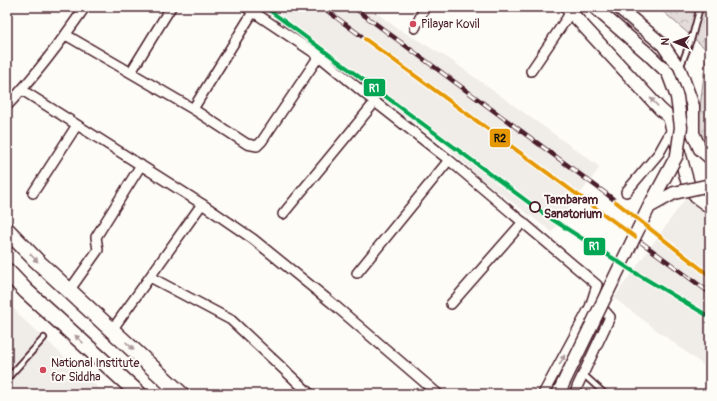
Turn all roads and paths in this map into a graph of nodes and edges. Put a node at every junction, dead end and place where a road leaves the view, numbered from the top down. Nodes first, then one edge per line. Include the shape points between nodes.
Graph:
1 (85, 7) edge
2 (171, 7) edge
3 (425, 7) edge
4 (594, 7) edge
5 (618, 7) edge
6 (700, 7) edge
7 (250, 9) edge
8 (569, 10) edge
9 (415, 28) dead end
10 (66, 35) junction
11 (319, 56) junction
12 (680, 70) junction
13 (531, 71) dead end
14 (131, 72) junction
15 (22, 90) junction
16 (375, 102) junction
17 (7, 106) edge
18 (692, 106) junction
19 (193, 109) junction
20 (671, 123) junction
21 (77, 125) junction
22 (696, 139) junction
23 (675, 141) junction
24 (710, 158) edge
25 (449, 160) junction
26 (141, 165) junction
27 (710, 185) edge
28 (626, 192) dead end
29 (33, 193) dead end
30 (202, 204) junction
31 (649, 207) junction
32 (710, 207) edge
33 (283, 214) dead end
34 (522, 222) junction
35 (7, 230) edge
36 (7, 271) edge
37 (357, 273) dead end
38 (150, 277) junction
39 (69, 291) junction
40 (451, 304) dead end
41 (590, 307) junction
42 (112, 330) junction
43 (44, 338) dead end
44 (583, 374) junction
45 (7, 379) edge
46 (139, 394) edge
47 (181, 394) edge
48 (310, 394) edge
49 (438, 394) edge
50 (543, 394) edge
51 (558, 394) edge
52 (575, 394) edge
53 (605, 394) edge

1 - 10 street
2 - 14 street
3 - 9 street
4 - 31 street, bridge via 668,73 677,97 681,127 677,155
5 - 12 street via 663,45
6 - 12 lane
7 - 11 street
7 - 19 street
8 - 13 street
20 -> 8 street
10 - 14 street
10 - 15 street
11 - 16 street
11 - 19 street via 262,141 256,146 247,144
12 - 18 street
14 - 19 street
15 - 17 street
15 - 21 street
16 - 25 street
16 - 33 street
18 - 20 street via 685,118
18 - 22 street via 693,133
20 - 23 street
20 - 28 street via 659,153
21 - 26 street
21 - 29 street
22 - 23 street via 681,134
22 - 24 street via 700,149
23 - 32 street via 688,184 696,197
25 - 34 street
25 - 37 street
26 - 30 street
26 - 39 street via 96,237 98,250
27 - 31 street, bridge via 674,194
30 - 38 street
30 - 49 street via 252,239 332,303
31 - 51 street, bridge
34 - 40 street
34 - 41 street via 597,285
35 -> 39 main road
46 -> 36 main road
38 - 42 street
38 - 48 street via 231,320
39 - 42 main road
41 - 44 street via 603,309 610,317
50 -> 41 street
42 -> 47 main road
43 - 45 lane
44 - 52 street
44 - 53 lane

